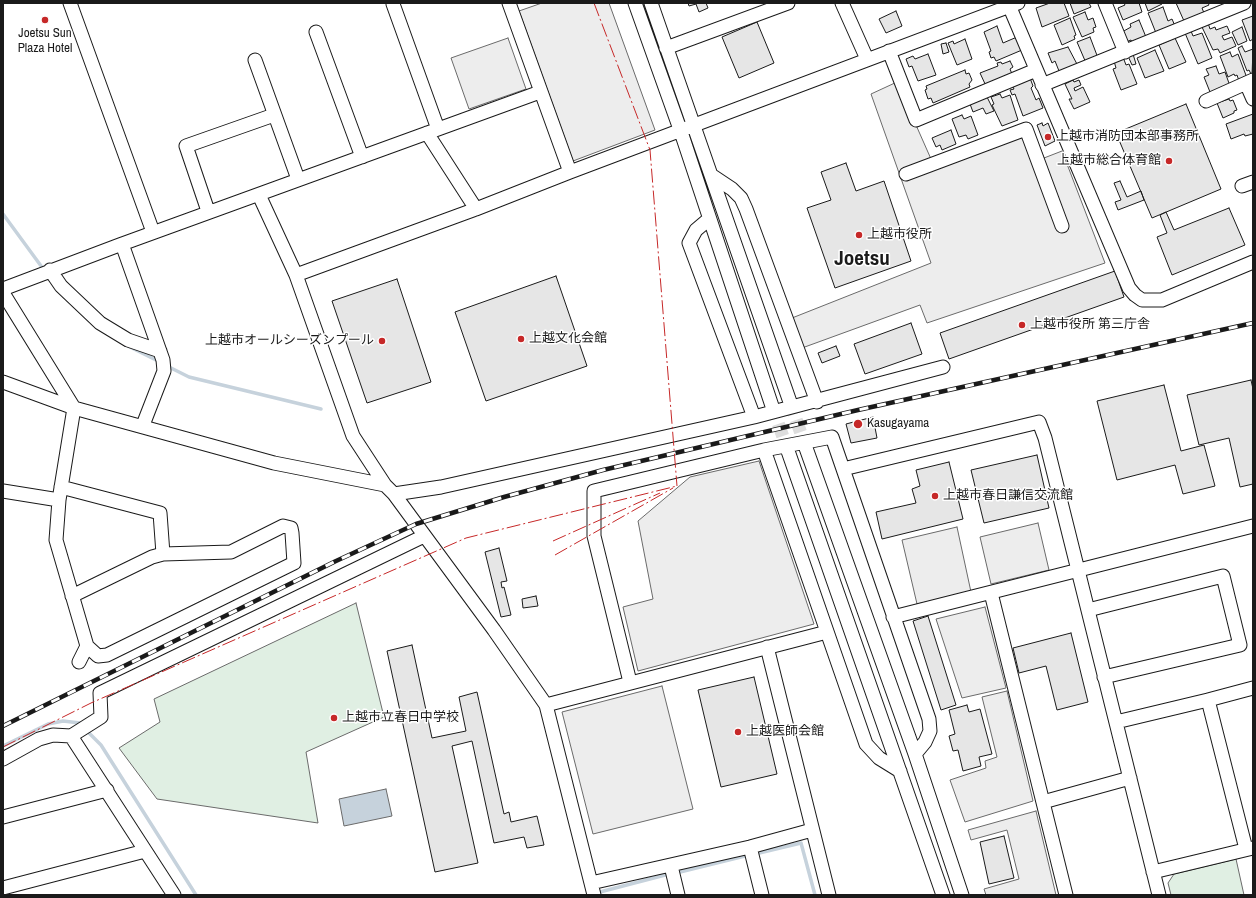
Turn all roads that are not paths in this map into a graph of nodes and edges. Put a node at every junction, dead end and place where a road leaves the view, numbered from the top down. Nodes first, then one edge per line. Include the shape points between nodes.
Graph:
1 (70, 3) edge
2 (509, 3) edge
3 (635, 3) edge
4 (651, 3) edge
5 (788, 3) edge
6 (842, 3) edge
7 (1105, 3) edge
8 (1244, 3) edge
9 (392, 4) dead end
10 (1012, 4) edge
11 (316, 32) dead end
12 (666, 48) junction
13 (889, 51) junction
14 (1125, 52) junction
15 (867, 59) junction
16 (255, 60) dead end
17 (1036, 70) junction
18 (1250, 82) edge
19 (1042, 85) junction
20 (540, 92) junction
21 (1253, 99) edge
22 (1206, 101) dead end
23 (274, 115) junction
24 (695, 126) junction
25 (432, 131) junction
26 (681, 132) junction
27 (362, 157) junction
28 (570, 172) junction
29 (711, 174) junction
30 (906, 174) dead end
31 (298, 179) junction
32 (259, 195) junction
33 (476, 209) junction
34 (208, 211) junction
35 (710, 219) junction
36 (1062, 226) dead end
37 (153, 232) junction
38 (122, 244) junction
39 (1253, 262) edge
40 (50, 270) junction
41 (296, 275) junction
42 (3, 289) edge
43 (3, 292) edge
44 (160, 350) junction
45 (943, 367) dead end
46 (3, 382) edge
47 (790, 402) tunnel mouth
48 (817, 402) junction
49 (772, 406) tunnel mouth
50 (74, 408) junction
51 (754, 417) junction
52 (143, 425) junction
53 (806, 448) tunnel mouth
54 (764, 450) junction
55 (788, 451) tunnel mouth
56 (843, 469) junction
57 (61, 487) junction
58 (390, 489) junction
59 (3, 491) edge
60 (59, 500) junction
61 (1253, 526) edge
62 (424, 536) junction
63 (163, 554) junction
64 (1078, 570) junction
65 (991, 593) junction
66 (72, 596) junction
67 (1088, 610) junction
68 (893, 617) junction
69 (827, 632) junction
70 (87, 646) junction
71 (767, 647) junction
72 (79, 662) dead end
73 (1104, 677) junction
74 (630, 682) junction
75 (1253, 688) edge
76 (1208, 700) junction
77 (546, 705) junction
78 (1116, 722) junction
79 (70, 736) junction
80 (915, 754) junction
81 (3, 759) edge
82 (900, 771) junction
83 (1130, 778) junction
84 (107, 790) junction
85 (1043, 802) junction
86 (3, 817) edge
87 (812, 830) junction
88 (750, 847) junction
89 (1250, 848) edge
90 (145, 851) junction
91 (671, 866) junction
92 (1153, 872) junction
93 (3, 888) edge
94 (592, 889) edge
95 (174, 895) edge
96 (678, 895) edge
97 (762, 895) edge
98 (829, 895) edge
99 (943, 895) edge
100 (962, 895) edge
101 (1066, 895) edge
102 (1159, 895) edge

1 - 37 street
2 - 20 street
3 - 26 street
4 - 12 street
5 - 12 street
6 - 15 street
7 - 14 street
8 - 14 street
9 - 25 street
10 - 13 street
10 - 17 street
11 - 27 street
12 - 24 street
13 - 15 street
13 - 17 street via 916,120
14 - 19 street
15 - 24 street
16 - 23 street
17 - 19 street
18 - 21 street
18 - 22 street
19 - 39 street via 1129,288 1135,295 1142,300 1162,300
20 - 25 street
20 - 28 street
23 - 31 street
23 - 34 street via 186,146
24 - 26 street
24 - 29 street
25 - 27 street
25 - 33 street
26 - 28 street
26 - 35 street
27 - 31 street
28 - 33 street
29 - 47 street
29 - 48 street via 725,183 746,209
30 - 36 street via 1026,129
31 - 32 street
32 - 34 street
32 - 41 street
33 - 41 street
34 - 37 street
35 - 49 street
35 - 51 street via 696,230 689,243
37 - 38 street
38 - 40 street
38 - 44 street
40 - 42 street
40 - 44 street via 61,286 100,323 128,340
41 - 58 street via 353,436
43 - 50 street
44 - 52 street via 164,371
45 - 48 street
46 - 50 street
48 - 51 street
50 - 52 street
50 - 57 street
51 - 58 street via 441,487
52 - 58 street via 274,463
53 - 80 street
54 - 56 street via 832,436
54 - 69 street
54 - 74 street via 594,491 594,536
55 - 82 street
56 - 64 street via 1039,422
56 - 68 street
57 - 60 street
57 - 63 street via 160,513
58 - 62 street
59 - 60 street
60 - 66 street via 56,540
61 - 64 street
62 - 77 street
62 - 79 street via 100,693 101,717
63 - 66 street
63 - 70 street via 231,552 283,526 291,528 294,563 107,655 98,656
64 - 65 street
64 - 67 street
65 - 68 street
65 - 85 street
66 - 70 street
67 - 73 street
67 - 73 street via 1223,576 1240,645
68 - 80 street via 929,719 930,732 926,742
69 - 71 street
69 - 82 street via 866,744 879,758
70 - 72 street
71 - 74 street
71 - 87 street
73 - 78 street
74 - 77 street
75 - 76 street
76 - 78 street
76 - 89 street
77 - 94 street
78 - 83 street
79 - 81 street via 39,739
79 - 84 street
80 - 100 street
82 - 99 street
83 - 85 street
83 - 92 street
84 - 86 street
84 - 90 street
85 - 101 street
87 - 88 street
87 - 98 street
88 - 91 street
88 - 97 street
89 - 92 street
90 - 93 street
90 - 95 street
91 - 94 street
91 - 96 street
92 - 102 street

